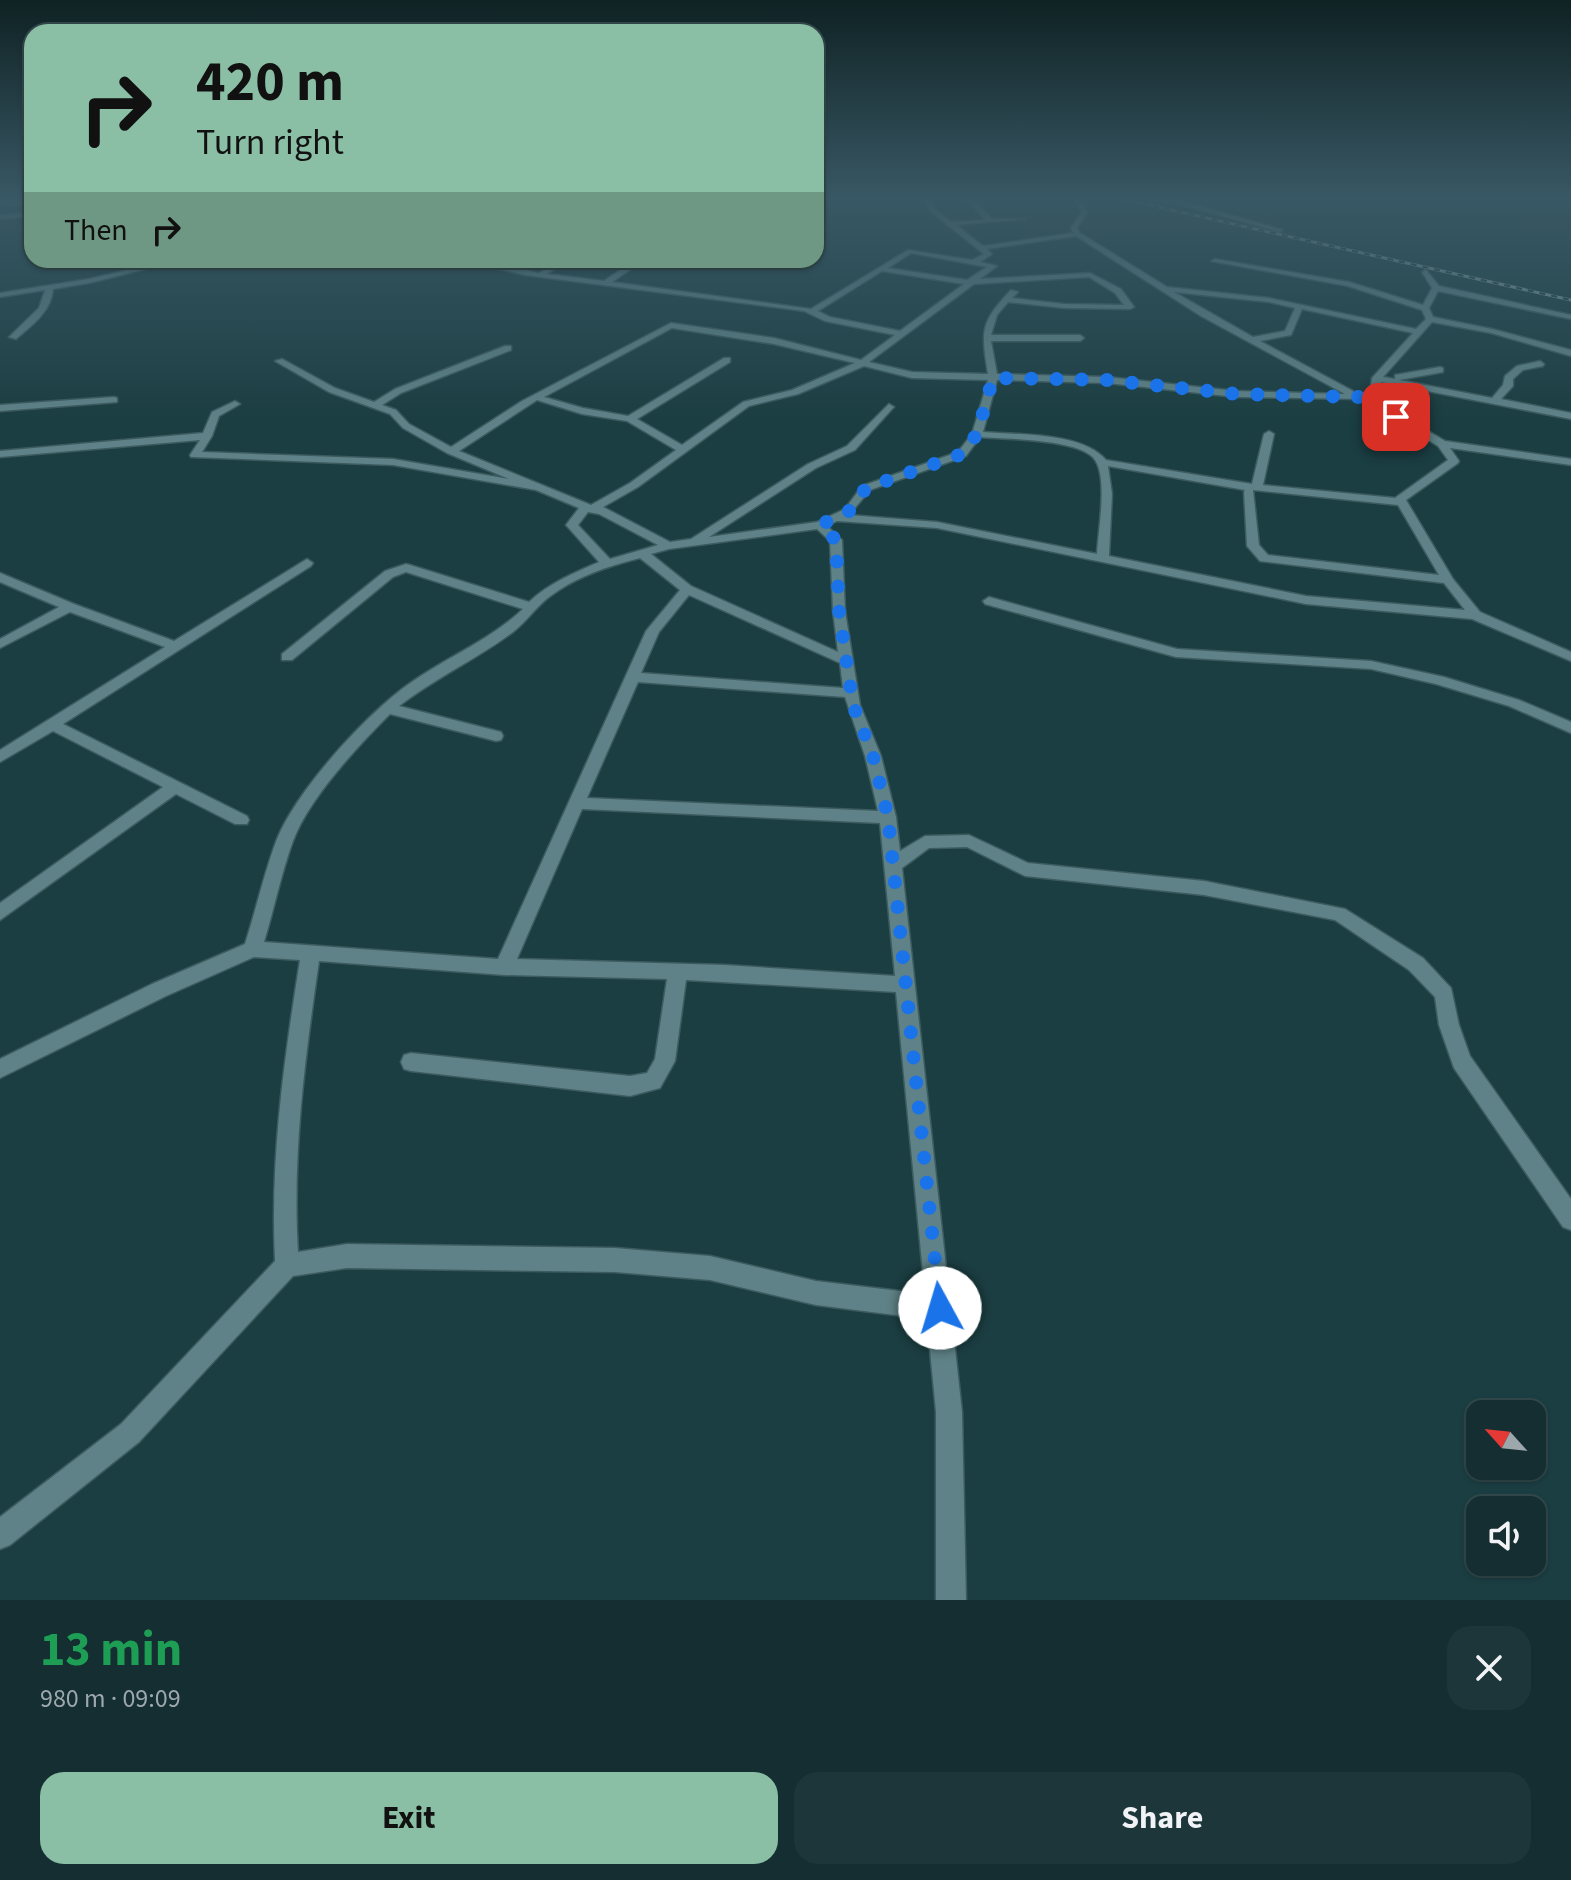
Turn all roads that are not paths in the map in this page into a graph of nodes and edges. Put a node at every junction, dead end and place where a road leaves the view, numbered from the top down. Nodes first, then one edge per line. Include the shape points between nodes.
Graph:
1 (1426, 272) dead end
2 (120, 273) edge
3 (526, 273) edge
4 (544, 273) edge
5 (621, 273) edge
6 (875, 273) edge
7 (905, 273) edge
8 (984, 273) edge
9 (1140, 273) edge
10 (1274, 273) edge
11 (1284, 273) edge
12 (540, 275) junction
13 (1023, 280) junction
14 (967, 282) junction
15 (606, 283) junction
16 (49, 288) junction
17 (1436, 288) junction
18 (1166, 289) junction
19 (0, 295) edge
20 (1007, 300) junction
21 (1269, 300) junction
22 (1299, 307) junction
23 (1425, 308) junction
24 (813, 311) junction
25 (1571, 317) edge
26 (1430, 319) junction
27 (1418, 332) junction
28 (901, 334) junction
29 (13, 337) dead end
30 (986, 338) junction
31 (1080, 338) dead end
32 (1252, 340) junction
33 (508, 348) dead end
34 (1571, 353) edge
35 (727, 360) dead end
36 (279, 361) dead end
37 (861, 364) junction
38 (1540, 364) dead end
39 (1440, 370) dead end
40 (993, 378) junction
41 (1377, 378) junction
42 (1393, 380) junction
43 (1358, 397) junction
44 (539, 398) junction
45 (1496, 399) junction
46 (114, 400) dead end
47 (1374, 403) junction
48 (235, 404) dead end
49 (377, 404) junction
50 (889, 407) dead end
51 (0, 408) edge
52 (1571, 416) edge
53 (630, 419) junction
54 (977, 434) junction
55 (1269, 434) dead end
56 (207, 436) junction
57 (1442, 444) junction
58 (681, 449) junction
59 (451, 451) junction
60 (0, 454) edge
61 (1102, 462) junction
62 (1571, 462) edge
63 (537, 487) junction
64 (1253, 489) junction
65 (1402, 502) junction
66 (591, 509) junction
67 (829, 521) junction
68 (691, 543) junction
69 (668, 546) junction
70 (644, 555) junction
71 (1103, 559) junction
72 (307, 563) dead end
73 (607, 563) junction
74 (0, 577) edge
75 (1448, 580) junction
76 (687, 589) junction
77 (989, 601) dead end
78 (69, 607) junction
79 (531, 607) junction
80 (1475, 615) junction
81 (0, 644) edge
82 (176, 646) junction
83 (287, 657) dead end
84 (1571, 657) edge
85 (846, 661) junction
86 (635, 677) junction
87 (851, 693) junction
88 (387, 708) junction
89 (54, 725) junction
90 (1571, 728) edge
91 (496, 736) dead end
92 (0, 757) edge
93 (175, 787) junction
94 (579, 803) junction
95 (888, 817) junction
96 (241, 820) dead end
97 (892, 866) junction
98 (0, 913) edge
99 (253, 949) junction
100 (311, 952) junction
101 (504, 967) junction
102 (678, 972) junction
103 (907, 985) junction
104 (411, 1062) dead end
105 (0, 1069) edge
106 (1571, 1219) edge
107 (287, 1265) junction
108 (940, 1308) junction
109 (0, 1535) edge
110 (951, 1600) edge

1 - 17 street
2 - 16 street
3 - 12 street
4 - 12 street
5 - 15 street
6 - 24 street
7 - 14 street
8 - 14 street
9 - 18 street
10 - 21 street
11 - 23 street via 1349,284
12 - 15 street
13 - 14 street
13 - 20 street
13 - 20 street via 1097,276 1130,307
14 - 28 street
15 - 24 street
16 - 19 street
16 - 29 street via 44,308
17 - 23 street
17 - 25 street
18 - 21 street
18 - 32 street
20 - 30 street via 993,314
21 - 22 street
22 - 27 street
22 - 32 street via 1288,333
23 - 26 street
24 - 28 street via 837,322
26 - 27 street
26 - 34 street
27 - 41 street
28 - 37 street
30 - 31 street
30 - 40 street
32 - 43 street
33 - 49 street
35 - 53 street
36 - 49 street via 332,390
37 - 40 street via 912,375
37 - 44 street via 774,341 671,325
37 - 58 street via 795,392 746,404
38 - 45 street via 1520,368
39 - 42 street
40 - 43 street
40 - 54 street
41 - 42 street
41 - 47 street
42 - 45 street
43 - 47 street
44 - 53 street
44 - 59 street
45 - 52 street
46 - 51 street
47 - 57 street
48 - 56 street via 215,414
49 - 59 street
50 - 68 street via 851,448 812,466
53 - 58 street
54 - 61 street via 1088,447
54 - 67 street via 962,454 866,488 849,511
55 - 64 street
56 - 60 street
56 - 63 street via 195,455 393,462
57 - 62 street
57 - 65 street via 1454,461
58 - 66 street
59 - 63 street
61 - 64 street
61 - 71 street
63 - 66 street
64 - 65 street
64 - 75 street via 1253,546 1264,558
65 - 75 street
66 - 69 street
66 - 73 street via 572,525
67 - 68 street
67 - 71 street via 937,525
67 - 85 street via 836,540
68 - 69 street
69 - 70 street
70 - 73 street
70 - 76 street
71 - 80 street via 1306,600
72 - 82 street
73 - 79 street via 570,579
74 - 78 street
75 - 80 street
76 - 85 street
76 - 86 street via 653,631
77 - 90 street via 1176,653 1371,665 1514,703
78 - 81 street
78 - 82 street
79 - 83 street via 406,568 389,574
79 - 88 street via 510,628
80 - 84 street
82 - 89 street
85 - 87 street
86 - 87 street
86 - 94 street
87 - 95 street
88 - 91 street
88 - 99 street via 343,756 286,838
89 - 92 street
89 - 93 street
93 - 96 street
93 - 98 street
94 - 95 street
94 - 101 street
95 - 97 street
97 - 103 street
97 - 106 street via 925,842 969,841 1025,869 1204,888 1339,914 1416,964 1444,994 1461,1061
99 - 100 street
99 - 105 street
100 - 101 street
100 - 107 street via 288,1099
101 - 102 street
102 - 103 street
102 - 104 street via 665,1061 653,1081 630,1086
103 - 108 street
107 - 108 street via 347,1256 615,1260 710,1268 816,1293
107 - 109 street via 130,1433
108 - 110 street via 949,1412

